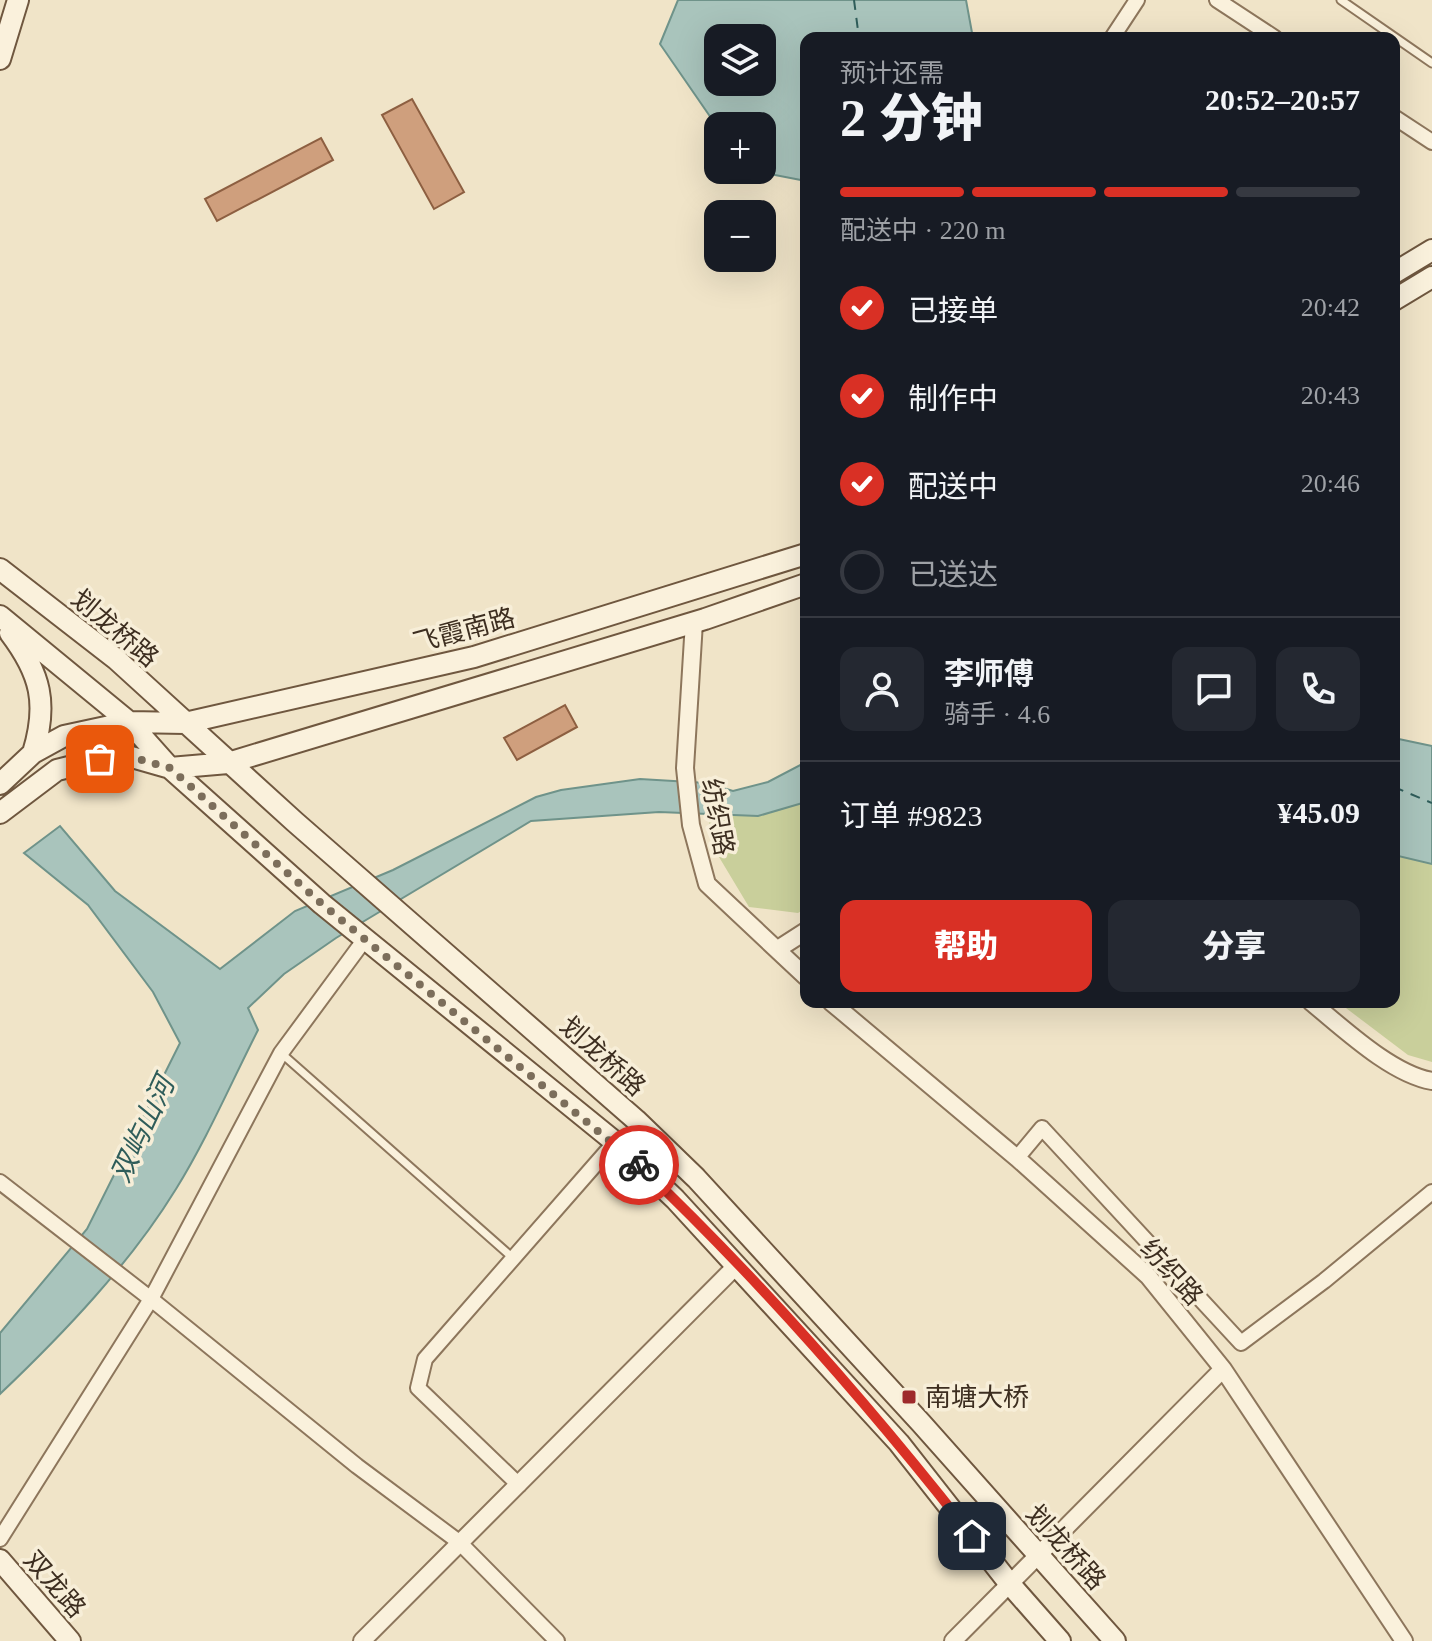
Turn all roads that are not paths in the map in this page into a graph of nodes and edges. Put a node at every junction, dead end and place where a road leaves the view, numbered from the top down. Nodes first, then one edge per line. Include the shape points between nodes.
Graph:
1 (18, 0) edge
2 (1137, 0) edge
3 (1217, 0) edge
4 (1341, 0) edge
5 (6, 18) edge
6 (1116, 32) edge
7 (1266, 32) edge
8 (1387, 32) edge
9 (1400, 41) edge
10 (0, 59) edge
11 (1432, 63) edge
12 (1400, 121) edge
13 (1432, 142) edge
14 (1432, 250) edge
15 (1400, 269) edge
16 (1432, 277) edge
17 (1400, 296) edge
18 (800, 556) edge
19 (0, 569) edge
20 (800, 586) edge
21 (0, 618) edge
22 (694, 622) junction
23 (129, 722) junction
24 (185, 723) junction
25 (33, 753) junction
26 (228, 763) junction
27 (170, 768) junction
28 (0, 784) edge
29 (0, 813) edge
30 (800, 935) edge
31 (365, 939) junction
32 (778, 949) junction
33 (800, 971) edge
34 (838, 1008) edge
35 (1318, 1008) edge
36 (281, 1053) junction
37 (1432, 1081) edge
38 (615, 1142) junction
39 (1017, 1158) junction
40 (0, 1182) edge
41 (1432, 1192) edge
42 (513, 1258) junction
43 (737, 1265) junction
44 (151, 1299) junction
45 (1223, 1369) junction
46 (519, 1485) junction
47 (0, 1539) edge
48 (459, 1542) junction
49 (1037, 1555) junction
50 (0, 1560) edge
51 (1009, 1583) junction
52 (70, 1641) edge
53 (362, 1641) edge
54 (557, 1641) edge
55 (953, 1641) edge
56 (1060, 1641) edge
57 (1115, 1641) edge
58 (1404, 1641) edge

1 - 5 main road
2 - 6 street
3 - 7 street
4 - 8 lane
5 - 10 main road
9 - 11 lane
12 - 13 street
14 - 15 main road
16 - 17 main road
18 - 24 main road, 飞霞南路 via 474,657
19 - 24 main road, 划龙桥路 via 116,659
20 - 22 main road
21 - 23 main road
21 - 25 main road via 29,658 39,688 42,723
22 - 26 main road
22 - 32 street, 纺织路 via 685,768 691,825 707,884
23 - 24 main road, 飞霞南路
23 - 25 main road, 飞霞南路 via 64,736
23 - 27 main road
24 - 26 main road, 划龙桥路
25 - 28 main road, 飞霞南路
26 - 27 main road
26 - 49 main road, 划龙桥路 via 676,1159
27 - 29 main road via 121,754 57,770
27 - 31 main road
30 - 32 street
31 - 36 street
31 - 38 main road
32 - 33 street, 纺织路
34 - 39 street, 纺织路
35 - 37 street via 1360,1042
36 - 42 lane
36 - 44 street
38 - 42 street
38 - 43 main road
39 - 41 street via 1042,1128 1241,1343
39 - 45 street, 纺织路 via 1148,1276
40 - 44 street
42 - 46 street via 425,1359 418,1388
43 - 46 street
43 - 51 main road via 899,1443
44 - 47 street
44 - 48 street
45 - 49 street
45 - 58 street, 纺织路
46 - 48 street
48 - 53 street
48 - 54 street
49 - 51 street
49 - 57 main road, 划龙桥路
50 - 52 main road, 双龙路
51 - 55 street
51 - 56 main road

